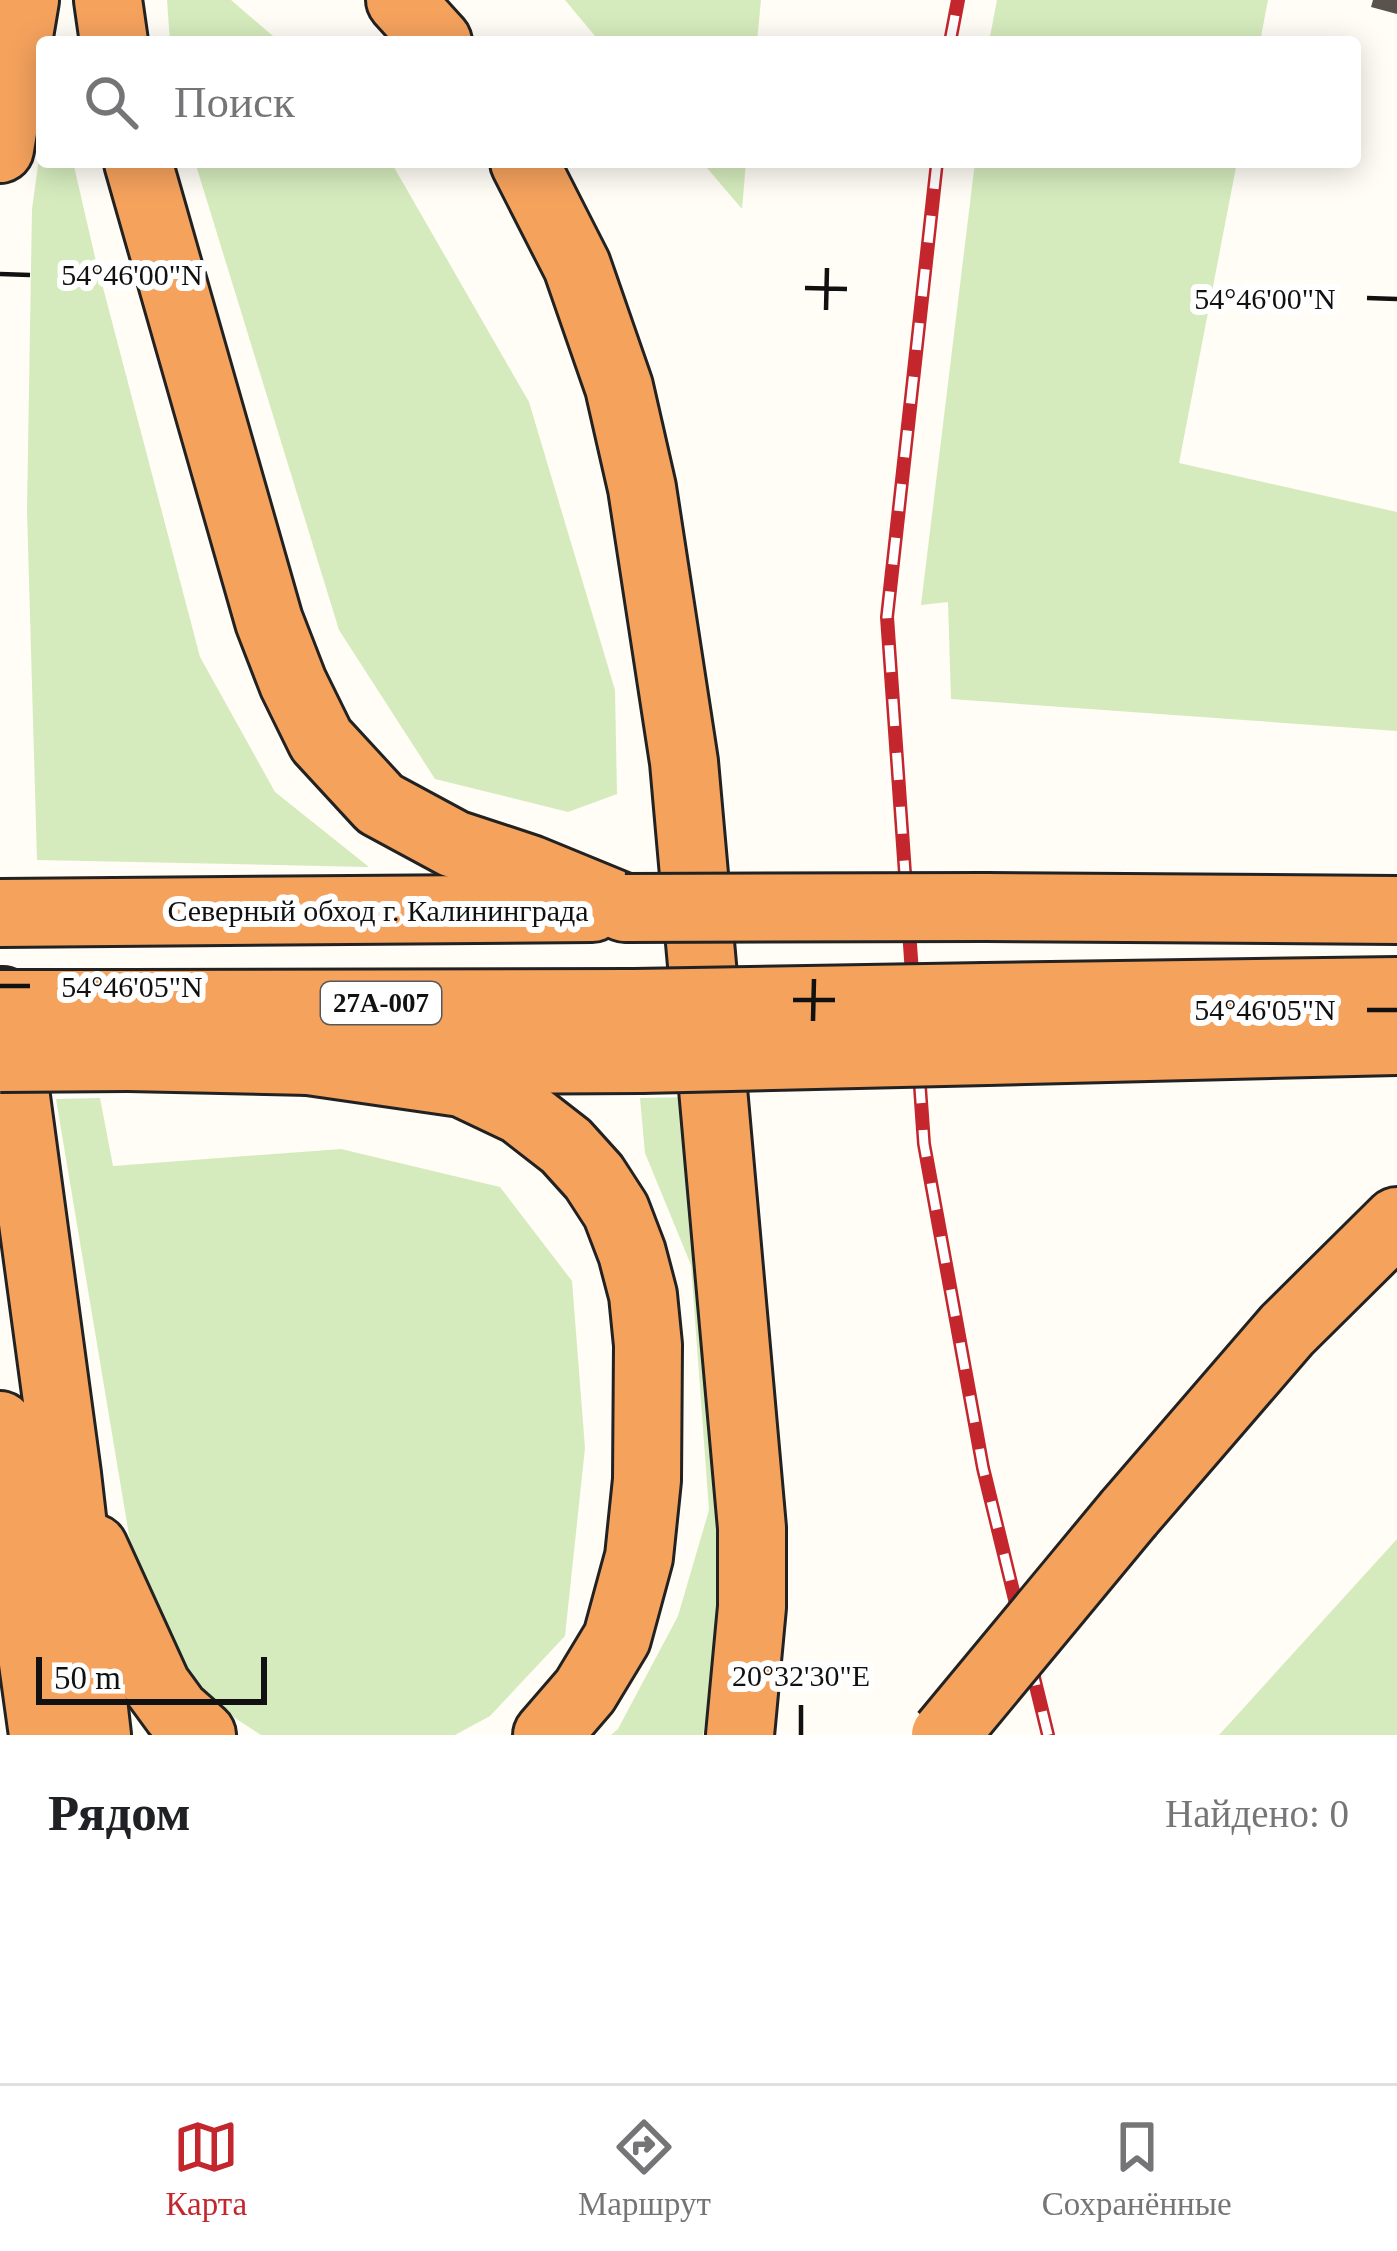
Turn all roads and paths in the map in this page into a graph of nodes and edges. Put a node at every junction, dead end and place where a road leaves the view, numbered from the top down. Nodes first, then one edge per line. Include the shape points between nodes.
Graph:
1 (26, 0) edge
2 (108, 0) edge
3 (400, 0) edge
4 (112, 36) edge
5 (433, 36) edge
6 (0, 148) edge
7 (140, 168) edge
8 (527, 168) edge
9 (626, 908) junction
10 (1397, 910) edge
11 (0, 913) edge
12 (0, 976) edge
13 (1397, 991) edge
14 (0, 1004) edge
15 (986, 1024) junction
16 (128, 1030) junction
17 (637, 1031) junction
18 (1397, 1041) edge
19 (0, 1058) edge
20 (308, 1061) junction
21 (1397, 1221) edge
22 (0, 1424) edge
23 (69, 1493) junction
24 (43, 1735) edge
25 (97, 1735) edge
26 (202, 1735) edge
27 (547, 1735) edge
28 (740, 1735) edge
29 (945, 1735) edge

1 - 6 highway
2 - 4 highway
3 - 5 highway
7 - 9 highway via 268,621 321,740 398,814 454,844
8 - 28 highway via 577,266 619,387 643,488 684,762 752,1528
9 - 10 highway, Северный обход г. Калининграда, bridge
9 - 11 highway, Северный обход г. Калининграда
12 - 23 highway
13 - 15 highway
14 - 16 highway, 27А-007, bridge
15 - 17 highway, bridge
15 - 18 highway
16 - 17 highway, 27А-007
16 - 19 highway, bridge
16 - 20 highway
17 - 20 highway
20 - 27 highway via 462,1083 521,1111 594,1177 632,1253 648,1345 639,1558 617,1637
21 - 29 highway, bridge via 1287,1330
22 - 24 highway
23 - 25 highway
23 - 26 highway via 157,1686

